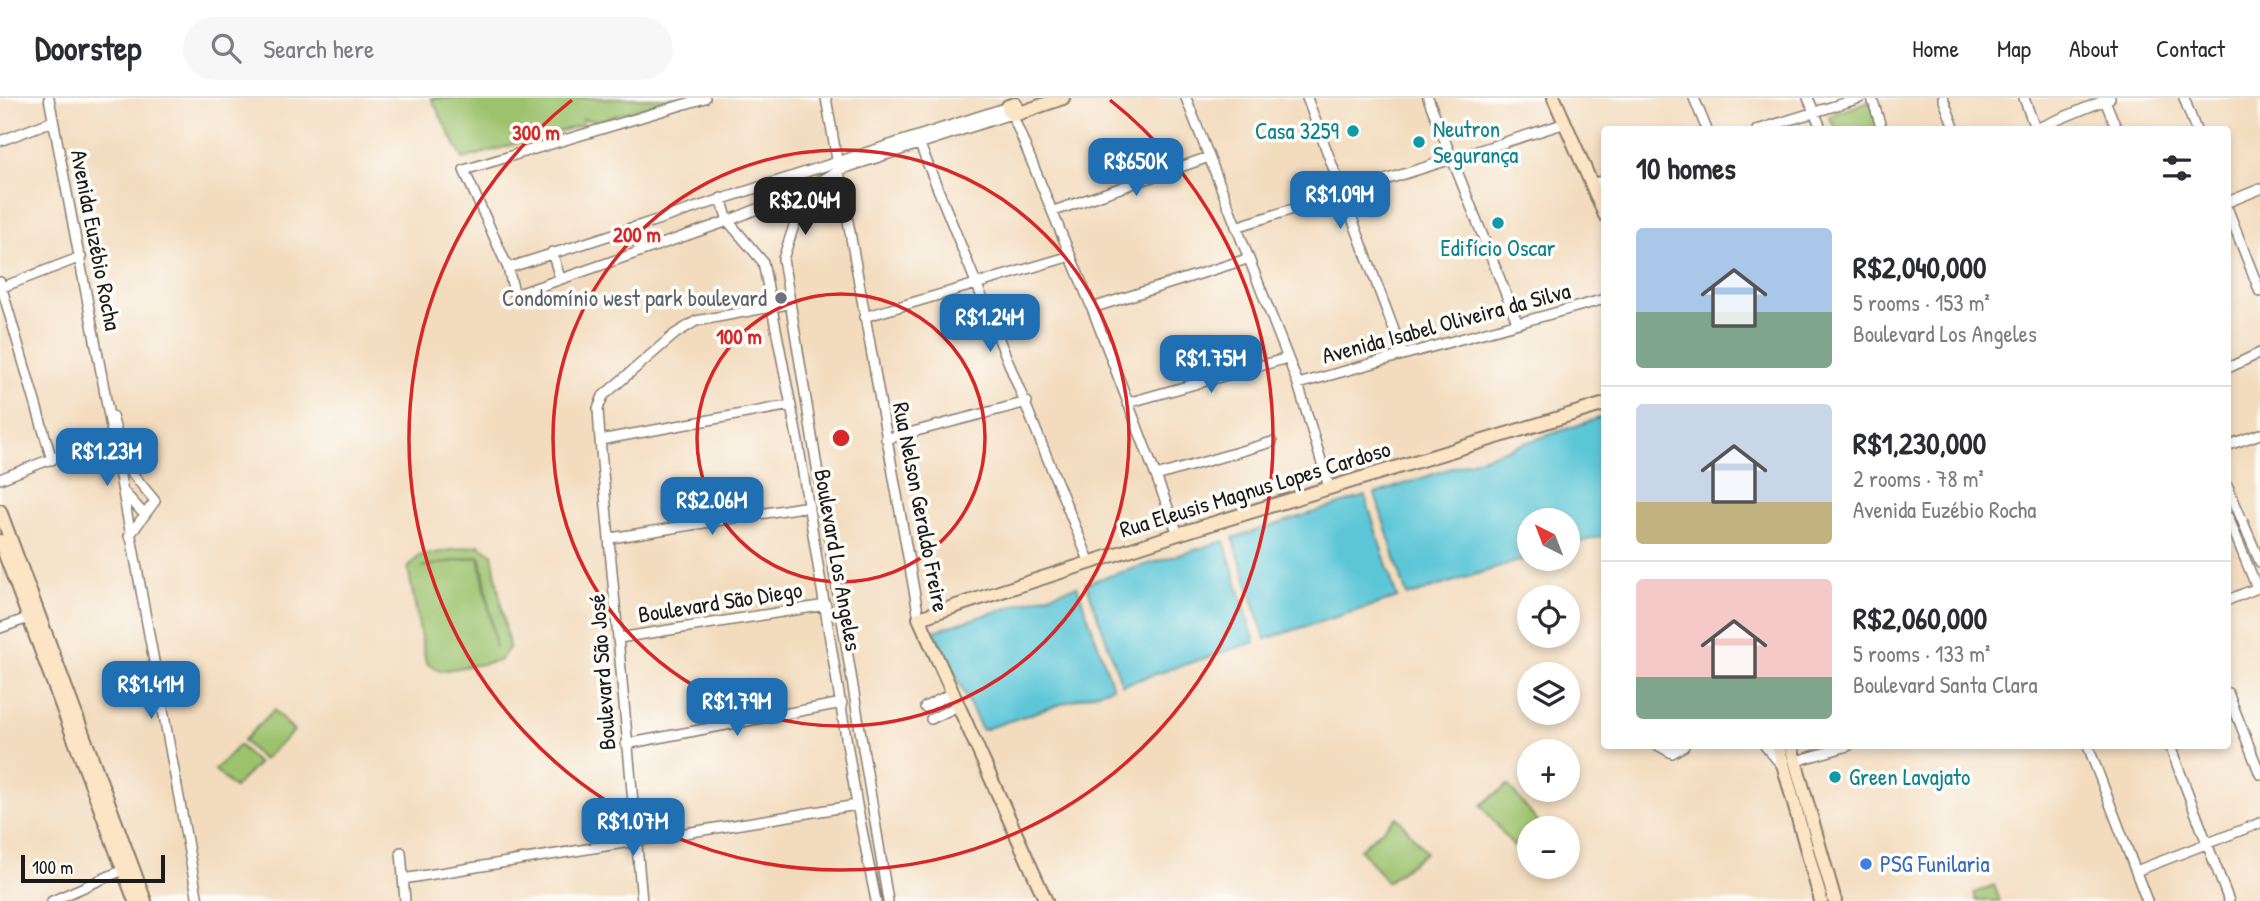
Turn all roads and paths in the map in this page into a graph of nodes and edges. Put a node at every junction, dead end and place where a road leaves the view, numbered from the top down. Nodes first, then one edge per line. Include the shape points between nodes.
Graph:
1 (49, 98) edge
2 (705, 98) edge
3 (826, 98) edge
4 (1034, 98) edge
5 (1063, 98) edge
6 (1186, 98) edge
7 (1307, 98) edge
8 (1428, 98) edge
9 (1554, 98) edge
10 (1694, 98) edge
11 (1808, 98) edge
12 (1860, 98) edge
13 (1872, 98) edge
14 (1943, 98) edge
15 (2024, 98) edge
16 (2184, 98) edge
17 (2106, 99) edge
18 (1012, 107) edge
19 (1815, 112) junction
20 (53, 121) junction
21 (1566, 123) junction
22 (1705, 126) edge
23 (1770, 126) edge
24 (1820, 126) edge
25 (1881, 126) edge
26 (1954, 126) edge
27 (2033, 126) edge
28 (2041, 126) edge
29 (2116, 126) edge
30 (2194, 126) edge
31 (917, 139) junction
32 (0, 141) edge
33 (1209, 157) junction
34 (1453, 160) junction
35 (838, 165) junction
36 (1601, 181) edge
37 (1591, 184) junction
38 (806, 189) junction
39 (2260, 189) edge
40 (1342, 192) junction
41 (720, 198) junction
42 (2231, 201) edge
43 (1601, 206) edge
44 (1054, 211) junction
45 (2231, 216) edge
46 (728, 221) junction
47 (630, 228) junction
48 (1236, 228) junction
49 (641, 251) junction
50 (552, 252) junction
51 (1072, 256) junction
52 (80, 257) junction
53 (782, 258) junction
54 (1247, 259) junction
55 (763, 262) junction
56 (508, 268) junction
57 (2256, 268) edge
58 (560, 278) junction
59 (1, 286) edge
60 (978, 286) junction
61 (2260, 292) edge
62 (1601, 300) edge
63 (788, 304) junction
64 (773, 307) junction
65 (1092, 307) junction
66 (864, 317) junction
67 (1517, 322) junction
68 (2260, 353) edge
69 (1403, 354) junction
70 (1288, 358) junction
71 (2231, 367) edge
72 (1297, 384) junction
73 (1027, 402) junction
74 (1127, 403) junction
75 (791, 405) junction
76 (1601, 405) edge
77 (2260, 434) edge
78 (114, 435) junction
79 (886, 439) junction
80 (600, 440) junction
81 (1272, 442) dead end
82 (2231, 444) edge
83 (52, 460) junction
84 (1156, 476) junction
85 (0, 479) edge
86 (1329, 488) junction
87 (123, 491) junction
88 (2231, 494) edge
89 (809, 506) junction
90 (0, 511) edge
91 (144, 513) junction
92 (2231, 524) edge
93 (827, 534) junction
94 (1178, 534) junction
95 (129, 536) junction
96 (814, 537) junction
97 (611, 538) junction
98 (0, 541) edge
99 (2260, 562) edge
100 (1090, 563) junction
101 (833, 569) junction
102 (820, 575) junction
103 (2258, 587) edge
104 (2231, 599) edge
105 (826, 605) junction
106 (35, 615) junction
107 (919, 618) junction
108 (0, 628) edge
109 (619, 638) junction
110 (954, 692) junction
111 (2231, 701) edge
112 (842, 703) junction
113 (960, 705) junction
114 (925, 707) dead end
115 (931, 719) dead end
116 (76, 725) junction
117 (860, 731) junction
118 (847, 733) junction
119 (626, 744) junction
120 (1769, 749) edge
121 (1780, 749) edge
122 (1791, 749) edge
123 (1838, 749) edge
124 (2089, 749) edge
125 (2171, 749) edge
126 (1790, 764) junction
127 (866, 769) junction
128 (853, 772) junction
129 (2260, 774) edge
130 (857, 806) junction
131 (2260, 823) edge
132 (635, 842) junction
133 (2208, 843) junction
134 (401, 852) dead end
135 (123, 870) junction
136 (2136, 871) junction
137 (403, 879) junction
138 (52, 901) edge
139 (135, 901) edge
140 (145, 901) edge
141 (198, 901) edge
142 (405, 901) edge
143 (642, 901) edge
144 (876, 901) edge
145 (888, 901) edge
146 (1046, 901) edge
147 (1821, 901) edge
148 (1835, 901) edge
149 (2147, 901) edge
150 (2229, 901) edge

1 - 20 street, Avenida Euzébio Rocha
2 - 56 street via 466,167 463,173
3 - 35 street, Rua Nelson Geraldo Freire
4 - 18 main road
5 - 18 main road
6 - 33 street
7 - 40 street
8 - 34 street
9 - 21 main road
10 - 22 street
11 - 19 street
12 - 19 street
13 - 25 street
14 - 26 street
15 - 27 street
16 - 30 street
17 - 28 street
17 - 29 street
18 - 31 street
18 - 44 street
19 - 23 street
19 - 24 street
20 - 32 street
20 - 52 street, Avenida Euzébio Rocha
21 - 34 street
21 - 37 main road
31 - 35 street
31 - 60 street
33 - 44 street
33 - 48 street
34 - 40 street
34 - 67 street
35 - 38 street
35 - 41 street
35 - 66 street, Rua Nelson Geraldo Freire
36 - 37 street
37 - 43 main road
38 - 46 street
38 - 53 street, Boulevard Los Angeles
39 - 42 street
40 - 48 street
40 - 69 street
41 - 46 street, Boulevard Los Angeles
41 - 47 street
44 - 51 street
45 - 57 street
46 - 49 street
46 - 55 street, Boulevard Los Angeles
47 - 49 street
47 - 50 street
48 - 54 street
49 - 58 street
50 - 56 street
50 - 58 street
51 - 60 street
51 - 65 street
52 - 59 street
52 - 78 street, Avenida Euzébio Rocha
53 - 55 street
53 - 63 street, Boulevard Los Angeles
54 - 65 street via 1135,299
54 - 70 street
55 - 64 street, Boulevard Los Angeles
56 - 58 street via 515,293
57 - 61 street
59 - 83 street
60 - 66 street
60 - 73 street
62 - 67 street, Avenida Isabel Oliveira da Silva
63 - 64 street, Boulevard São José
63 - 93 street, Boulevard Los Angeles
64 - 75 street, Boulevard Los Angeles
64 - 80 street, Boulevard São José via 696,321 675,334 603,397 598,409
65 - 74 street
66 - 79 street, Rua Nelson Geraldo Freire
67 - 69 street, Avenida Isabel Oliveira da Silva
68 - 71 street
69 - 72 street, Avenida Isabel Oliveira da Silva
70 - 72 street
70 - 74 street
72 - 86 street
73 - 79 street
73 - 100 street
74 - 84 street
75 - 80 street
75 - 89 street, Boulevard Los Angeles
76 - 86 main road, Rua Eleusis Magnus Lopes Cardoso
77 - 82 street
78 - 83 street
78 - 87 street, Avenida Euzébio Rocha
78 - 91 street, Avenida Euzébio Rocha via 126,466 155,501
79 - 107 street, Rua Nelson Geraldo Freire
80 - 97 street, Boulevard São José
81 - 84 street
83 - 85 street
84 - 94 street
86 - 94 main road, Rua Eleusis Magnus Lopes Cardoso
87 - 91 street
87 - 95 street, Avenida Euzébio Rocha
88 - 99 street
89 - 96 street, Boulevard Los Angeles
89 - 97 street
90 - 106 main road
91 - 95 street, Avenida Euzébio Rocha
92 - 103 street
93 - 96 street via 822,543
93 - 101 street, Boulevard Los Angeles
94 - 100 main road, Rua Eleusis Magnus Lopes Cardoso
95 - 141 street, Avenida Euzébio Rocha
96 - 102 street, Boulevard Los Angeles
97 - 109 street, Boulevard São José
98 - 106 main road
100 - 107 main road, Rua Eleusis Magnus Lopes Cardoso
101 - 102 street via 826,566
101 - 117 street, Boulevard Los Angeles
102 - 105 street, Boulevard Los Angeles
103 - 104 street
105 - 109 street, Boulevard São Diego
105 - 112 street, Boulevard Los Angeles
106 - 108 street
106 - 116 main road
107 - 110 main road, Rua Nelson Geraldo Freire
109 - 119 street, Boulevard São José
110 - 113 main road, Rua Nelson Geraldo Freire
110 - 114 street
111 - 129 street
112 - 118 street, Boulevard Los Angeles
112 - 119 street
113 - 115 street
113 - 146 main road, Rua Nelson Geraldo Freire
116 - 135 main road
116 - 140 main road
117 - 118 street via 856,737
117 - 127 street, Boulevard Los Angeles
118 - 128 street, Boulevard Los Angeles
119 - 132 street, Boulevard São José
120 - 126 street
121 - 126 main road
122 - 126 main road
123 - 126 street
124 - 136 street
125 - 133 street
126 - 147 main road
126 - 148 main road
127 - 128 street via 859,766
127 - 145 street, Boulevard Los Angeles
128 - 130 street, Boulevard Los Angeles
130 - 132 street
130 - 144 street, Boulevard Los Angeles
131 - 133 street
132 - 137 street
132 - 143 street, Boulevard São José
133 - 136 street
133 - 150 street
134 - 137 street
135 - 138 street
135 - 139 main road
136 - 149 street
137 - 142 street

